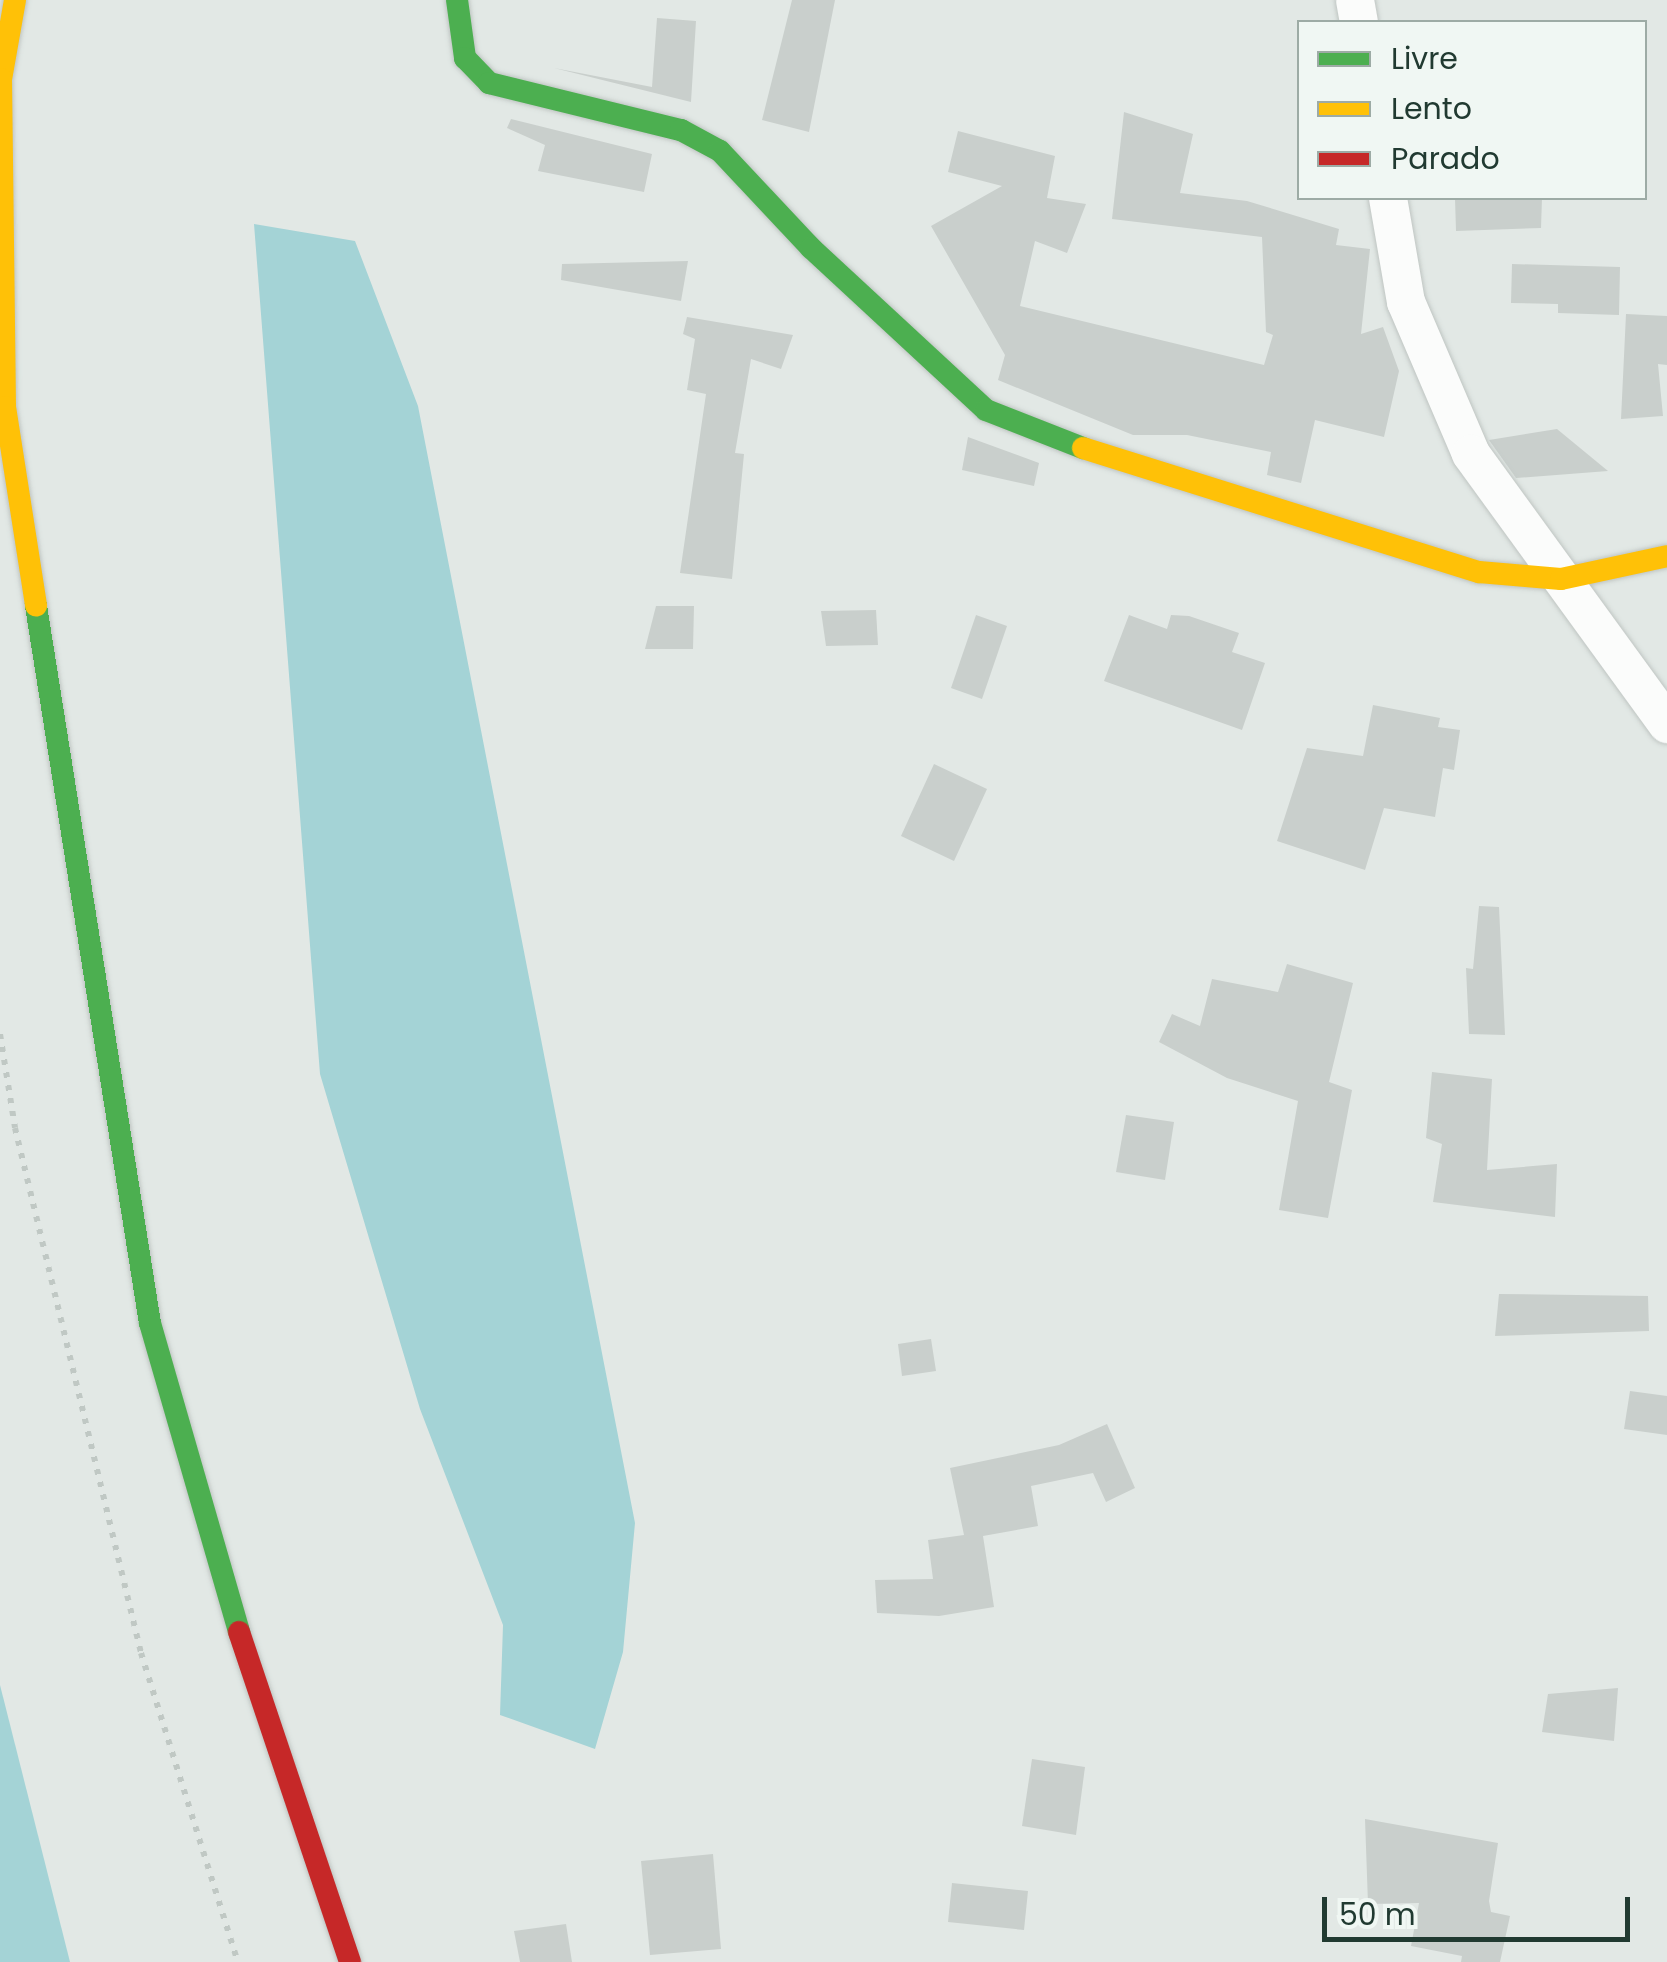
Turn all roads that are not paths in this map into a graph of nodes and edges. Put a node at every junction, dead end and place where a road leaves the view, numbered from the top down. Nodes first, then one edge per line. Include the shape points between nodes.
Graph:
1 (15, 0) edge
2 (456, 0) edge
3 (1388, 200) edge
4 (1667, 556) edge
5 (1561, 579) junction
6 (1667, 724) edge
7 (350, 1962) edge

1 - 7 street via 1,78 5,407 147,1304 214,1558
2 - 5 street via 465,58 489,82 681,130 720,151 762,188 810,248 986,410 1321,528 1479,572
3 - 5 street via 1406,302 1472,454
4 - 5 street
5 - 6 street

